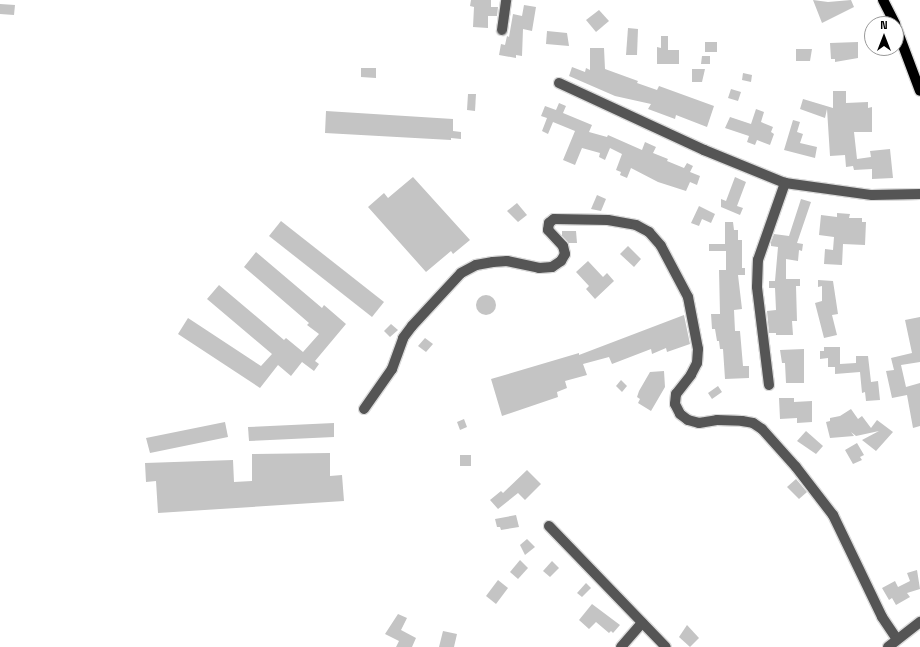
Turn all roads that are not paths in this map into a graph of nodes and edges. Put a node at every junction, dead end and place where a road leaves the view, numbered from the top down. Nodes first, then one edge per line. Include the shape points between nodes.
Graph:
1 (506, 0) edge
2 (883, 0) edge
3 (891, 16) edge
4 (502, 30) dead end
5 (904, 48) edge
6 (559, 83) dead end
7 (920, 91) edge
8 (785, 183) junction
9 (920, 194) edge
10 (769, 385) dead end
11 (364, 409) dead end
12 (550, 526) dead end
13 (920, 622) edge
14 (642, 623) junction
15 (897, 639) junction
16 (621, 647) edge
17 (666, 647) edge
18 (888, 647) edge

1 - 4 street
2 - 3 main road
5 - 7 main road
6 - 8 street via 704,150
8 - 9 street via 872,196
8 - 10 street via 758,260 756,288
11 - 15 street via 392,369 404,338 412,326 461,273 476,265 507,261 539,268 552,267 561,261 565,254 563,246 548,230 549,223 554,219 608,220 636,225 649,232 661,246 688,297 698,350 697,363 691,375 676,394 675,404 680,414 699,423 717,420 742,421 762,429 796,467 833,515 882,617
12 - 14 street
13 - 15 street
14 - 16 street
14 - 17 street
15 - 18 street

